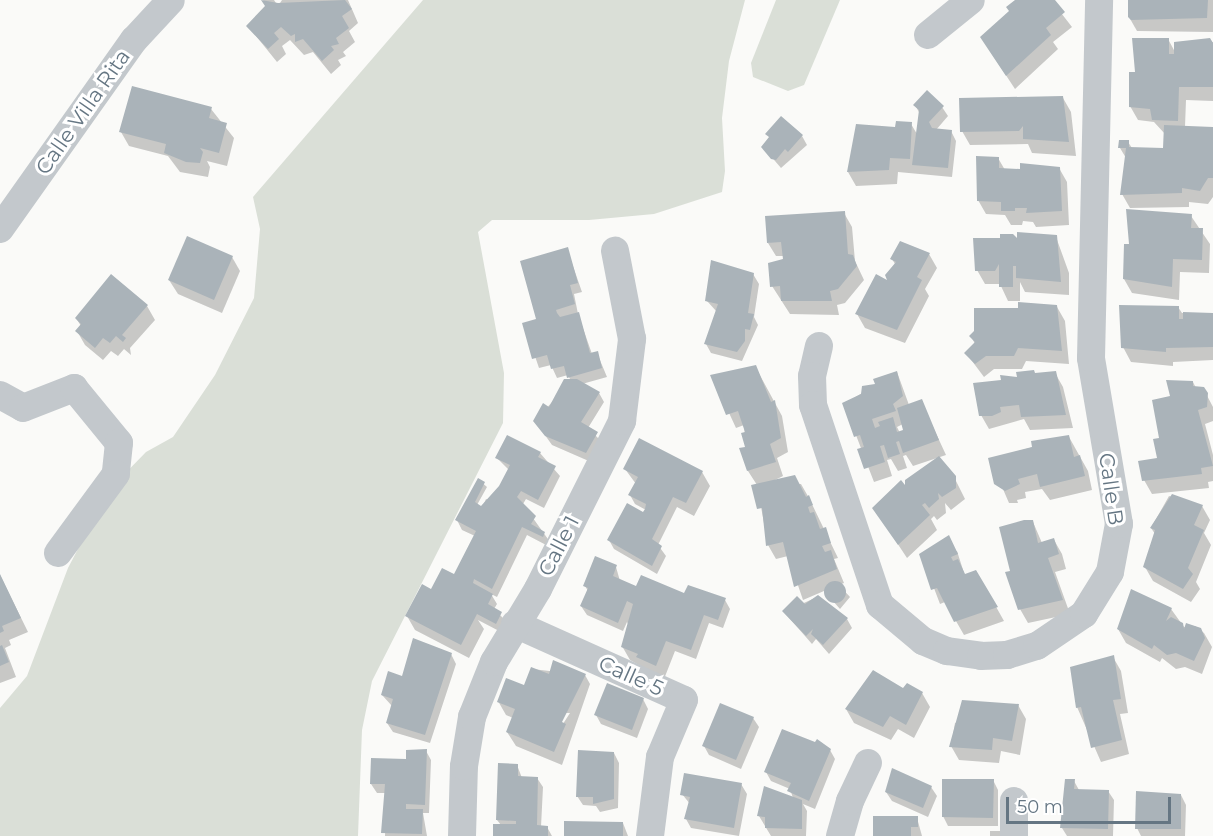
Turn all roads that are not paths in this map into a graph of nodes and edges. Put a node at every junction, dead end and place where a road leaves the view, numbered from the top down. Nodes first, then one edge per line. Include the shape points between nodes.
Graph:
1 (171, 0) edge
2 (971, 0) edge
3 (1099, 0) edge
4 (928, 35) dead end
5 (0, 229) edge
6 (615, 251) dead end
7 (819, 346) dead end
8 (0, 395) edge
9 (58, 553) dead end
10 (515, 624) junction
11 (868, 763) dead end
12 (1014, 801) dead end
13 (462, 836) edge
14 (650, 836) edge
15 (840, 836) edge
16 (1014, 836) edge

1 - 5 street, Calle Villa Rita via 134,40
2 - 4 street
3 - 7 street, Calle B via 1091,358 1119,524 1110,572 1084,614 1037,646 1007,655 981,656 947,651 923,641 892,618 880,605 870,582 813,405 812,376
6 - 10 street, Calle 1 via 632,339 622,421 538,589
8 - 9 street via 23,408 74,388 119,443 116,474
10 - 13 street, Calle 1 via 494,662 472,717 464,766
10 - 14 street, Calle 5 via 684,700 660,757
11 - 15 street via 850,801
12 - 16 street

